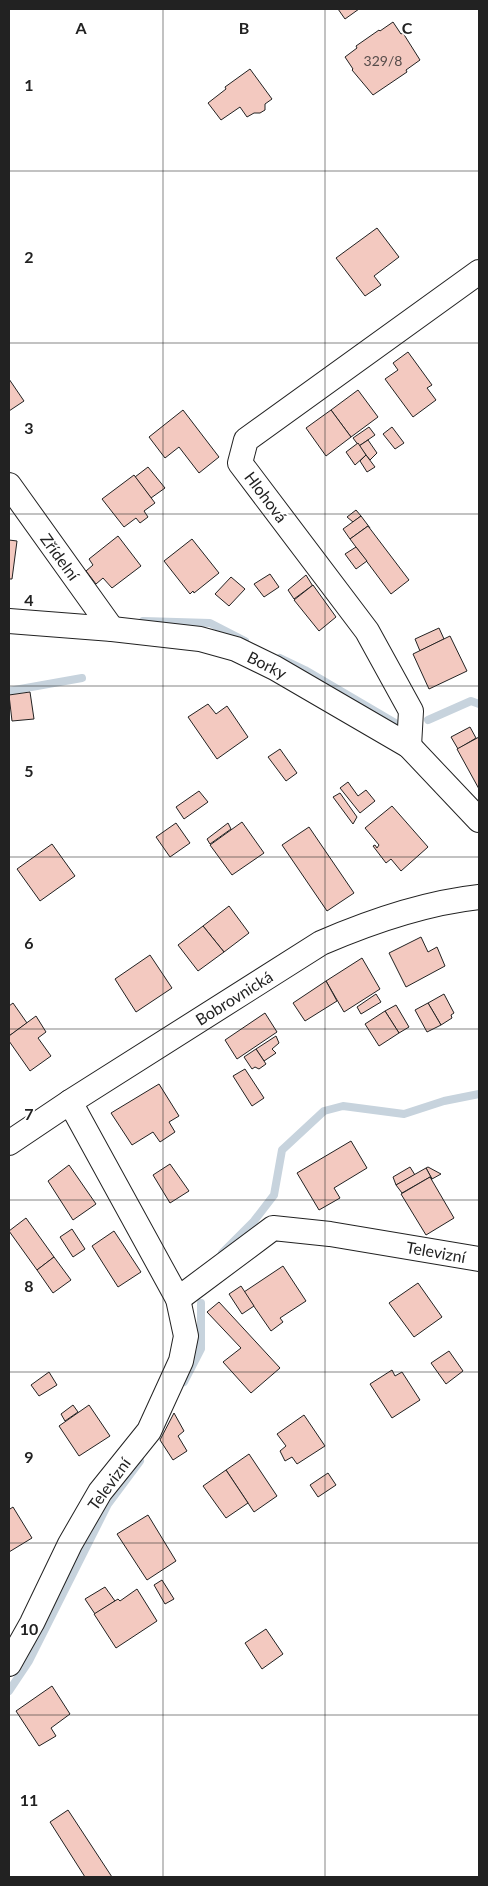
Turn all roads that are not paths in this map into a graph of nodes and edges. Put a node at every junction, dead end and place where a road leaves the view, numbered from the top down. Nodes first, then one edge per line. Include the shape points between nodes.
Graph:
1 (479, 272) edge
2 (9, 485) edge
3 (9, 621) edge
4 (112, 629) junction
5 (409, 746) junction
6 (479, 820) edge
7 (479, 897) edge
8 (70, 1102) junction
9 (9, 1143) edge
10 (479, 1259) edge
11 (178, 1299) junction
12 (9, 1664) edge

1 - 5 street, Hlohová via 246,440 240,463 367,631 412,711
2 - 4 street, Zřídelní
3 - 4 street, Borky
4 - 5 street, Borky via 200,639 236,649 275,668
5 - 6 street, Borky
7 - 8 street, Bobrovnická via 422,906 354,928 321,943
8 - 9 street, Bobrovnická
8 - 11 street, Televizní
10 - 11 street, Televizní via 330,1234 273,1228
11 - 12 street, Televizní via 186,1336 181,1361 149,1431 100,1492

